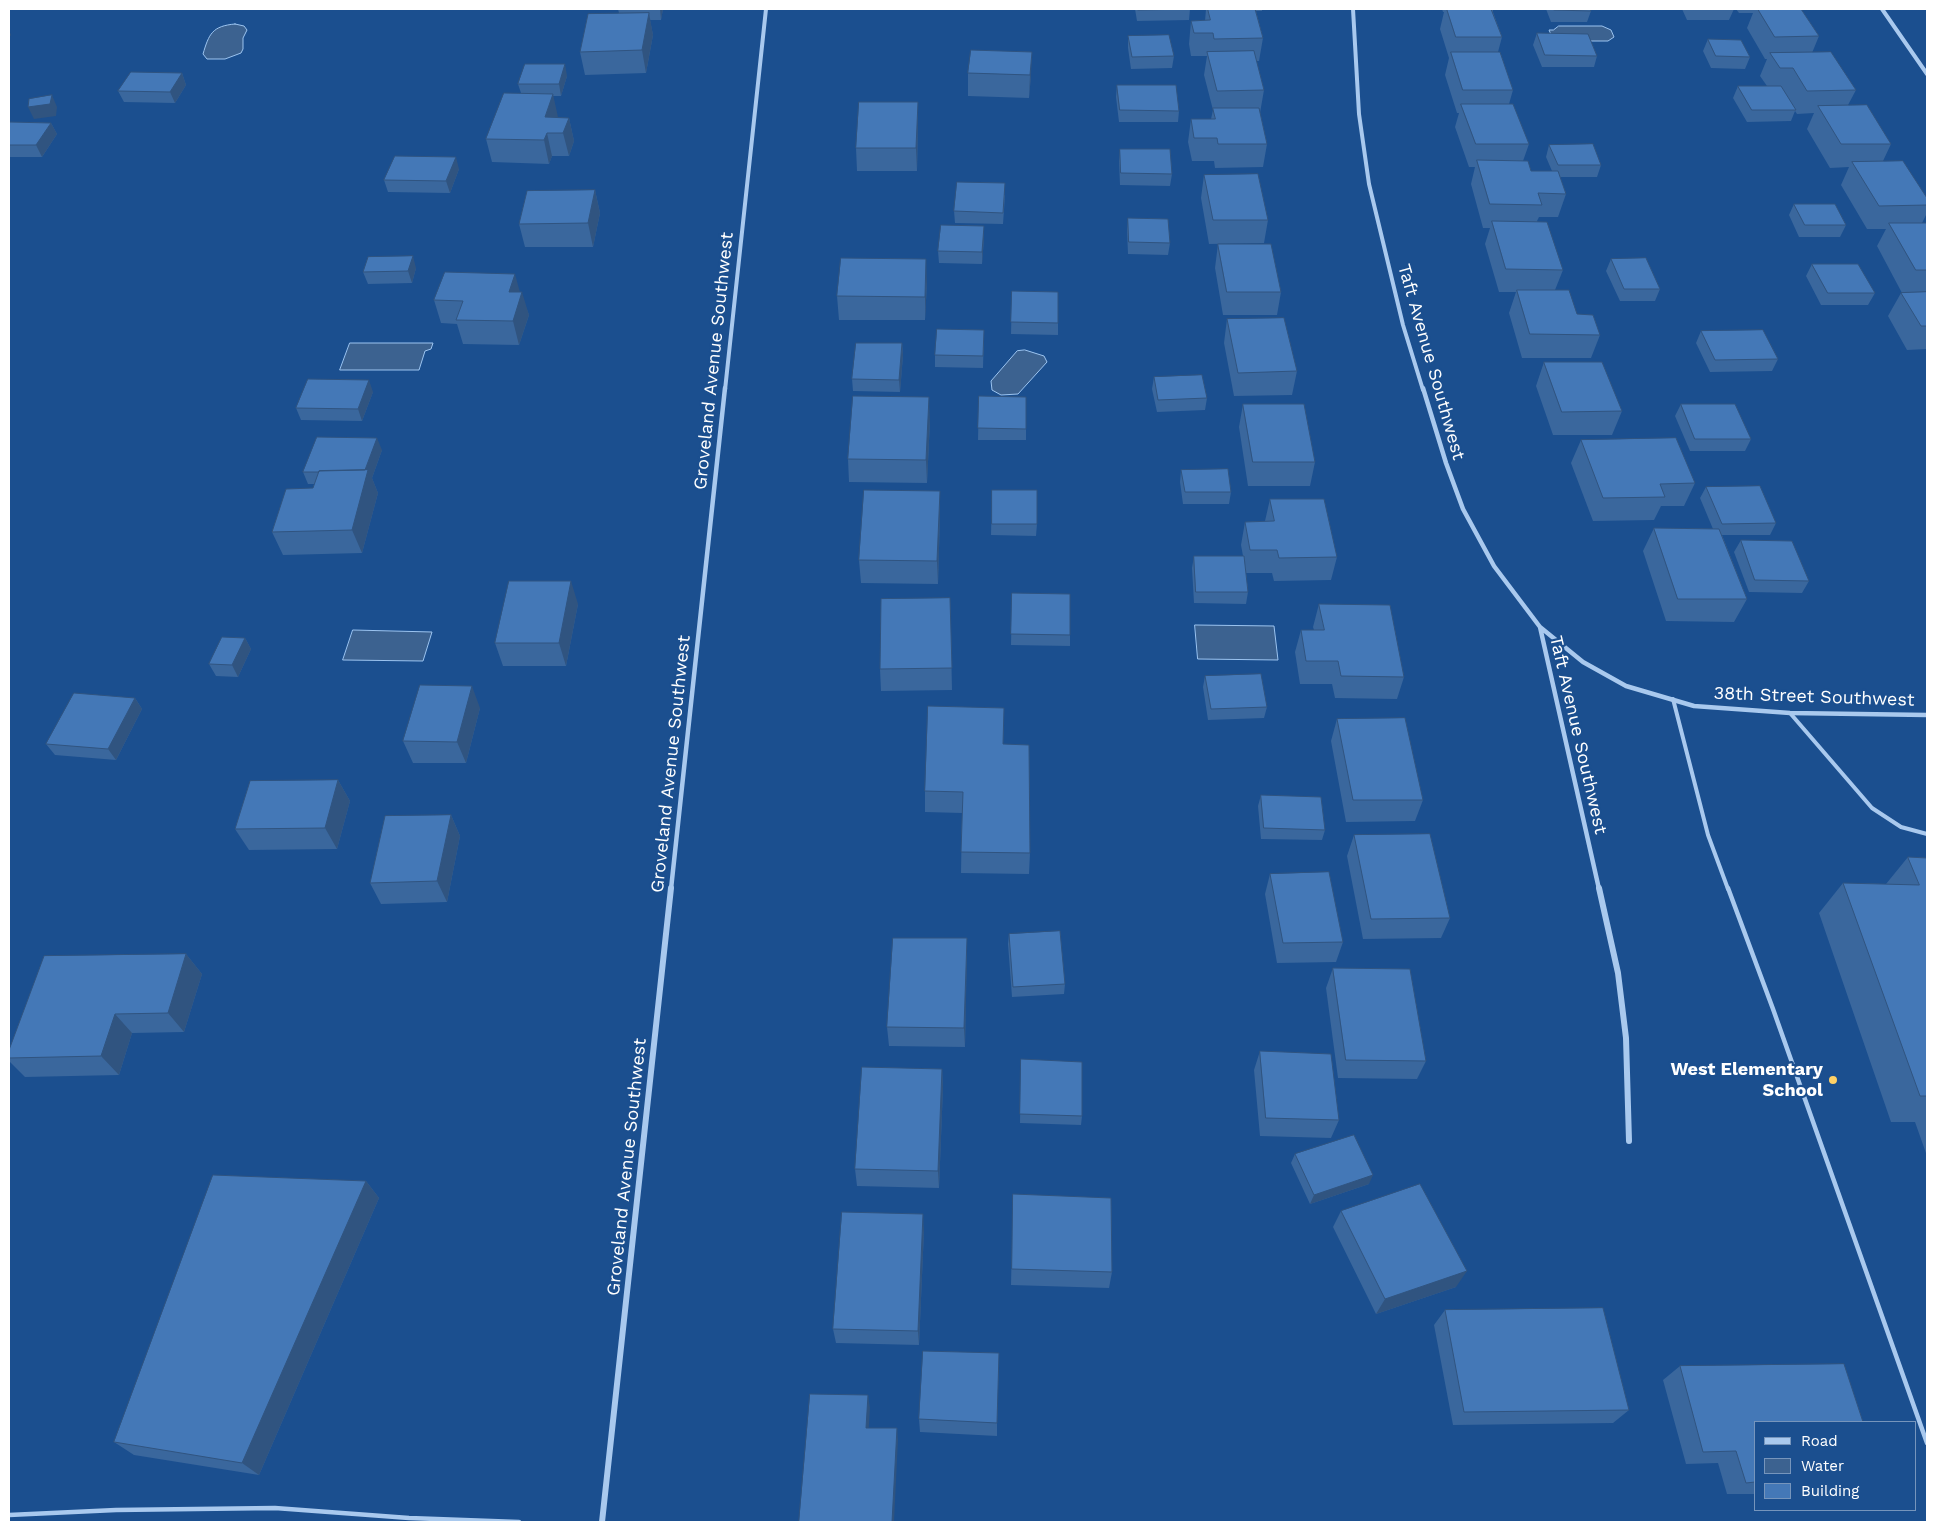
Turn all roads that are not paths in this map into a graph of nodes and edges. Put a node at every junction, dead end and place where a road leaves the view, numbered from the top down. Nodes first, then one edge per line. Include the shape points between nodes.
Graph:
1 (766, 9) edge
2 (1353, 9) edge
3 (1882, 9) edge
4 (1927, 74) edge
5 (1540, 627) junction
6 (1674, 699) junction
7 (1790, 713) junction
8 (1927, 715) edge
9 (1927, 834) edge
10 (1629, 1141) dead end
11 (1927, 1443) edge
12 (9, 1515) edge
13 (519, 1522) edge
14 (602, 1522) edge

1 - 14 street, Groveland Avenue Southwest
2 - 5 street, Taft Avenue Southwest via 1363,149 1402,325 1463,509 1494,566
3 - 4 street
5 - 6 street, 38th Street Southwest via 1583,662 1626,686
5 - 10 street, Taft Avenue Southwest via 1618,973 1626,1038
6 - 7 street, 38th Street Southwest via 1694,706
6 - 11 lane via 1708,835
7 - 8 street, 38th Street Southwest
7 - 9 lane via 1872,808 1901,827
12 - 13 lane via 275,1508

